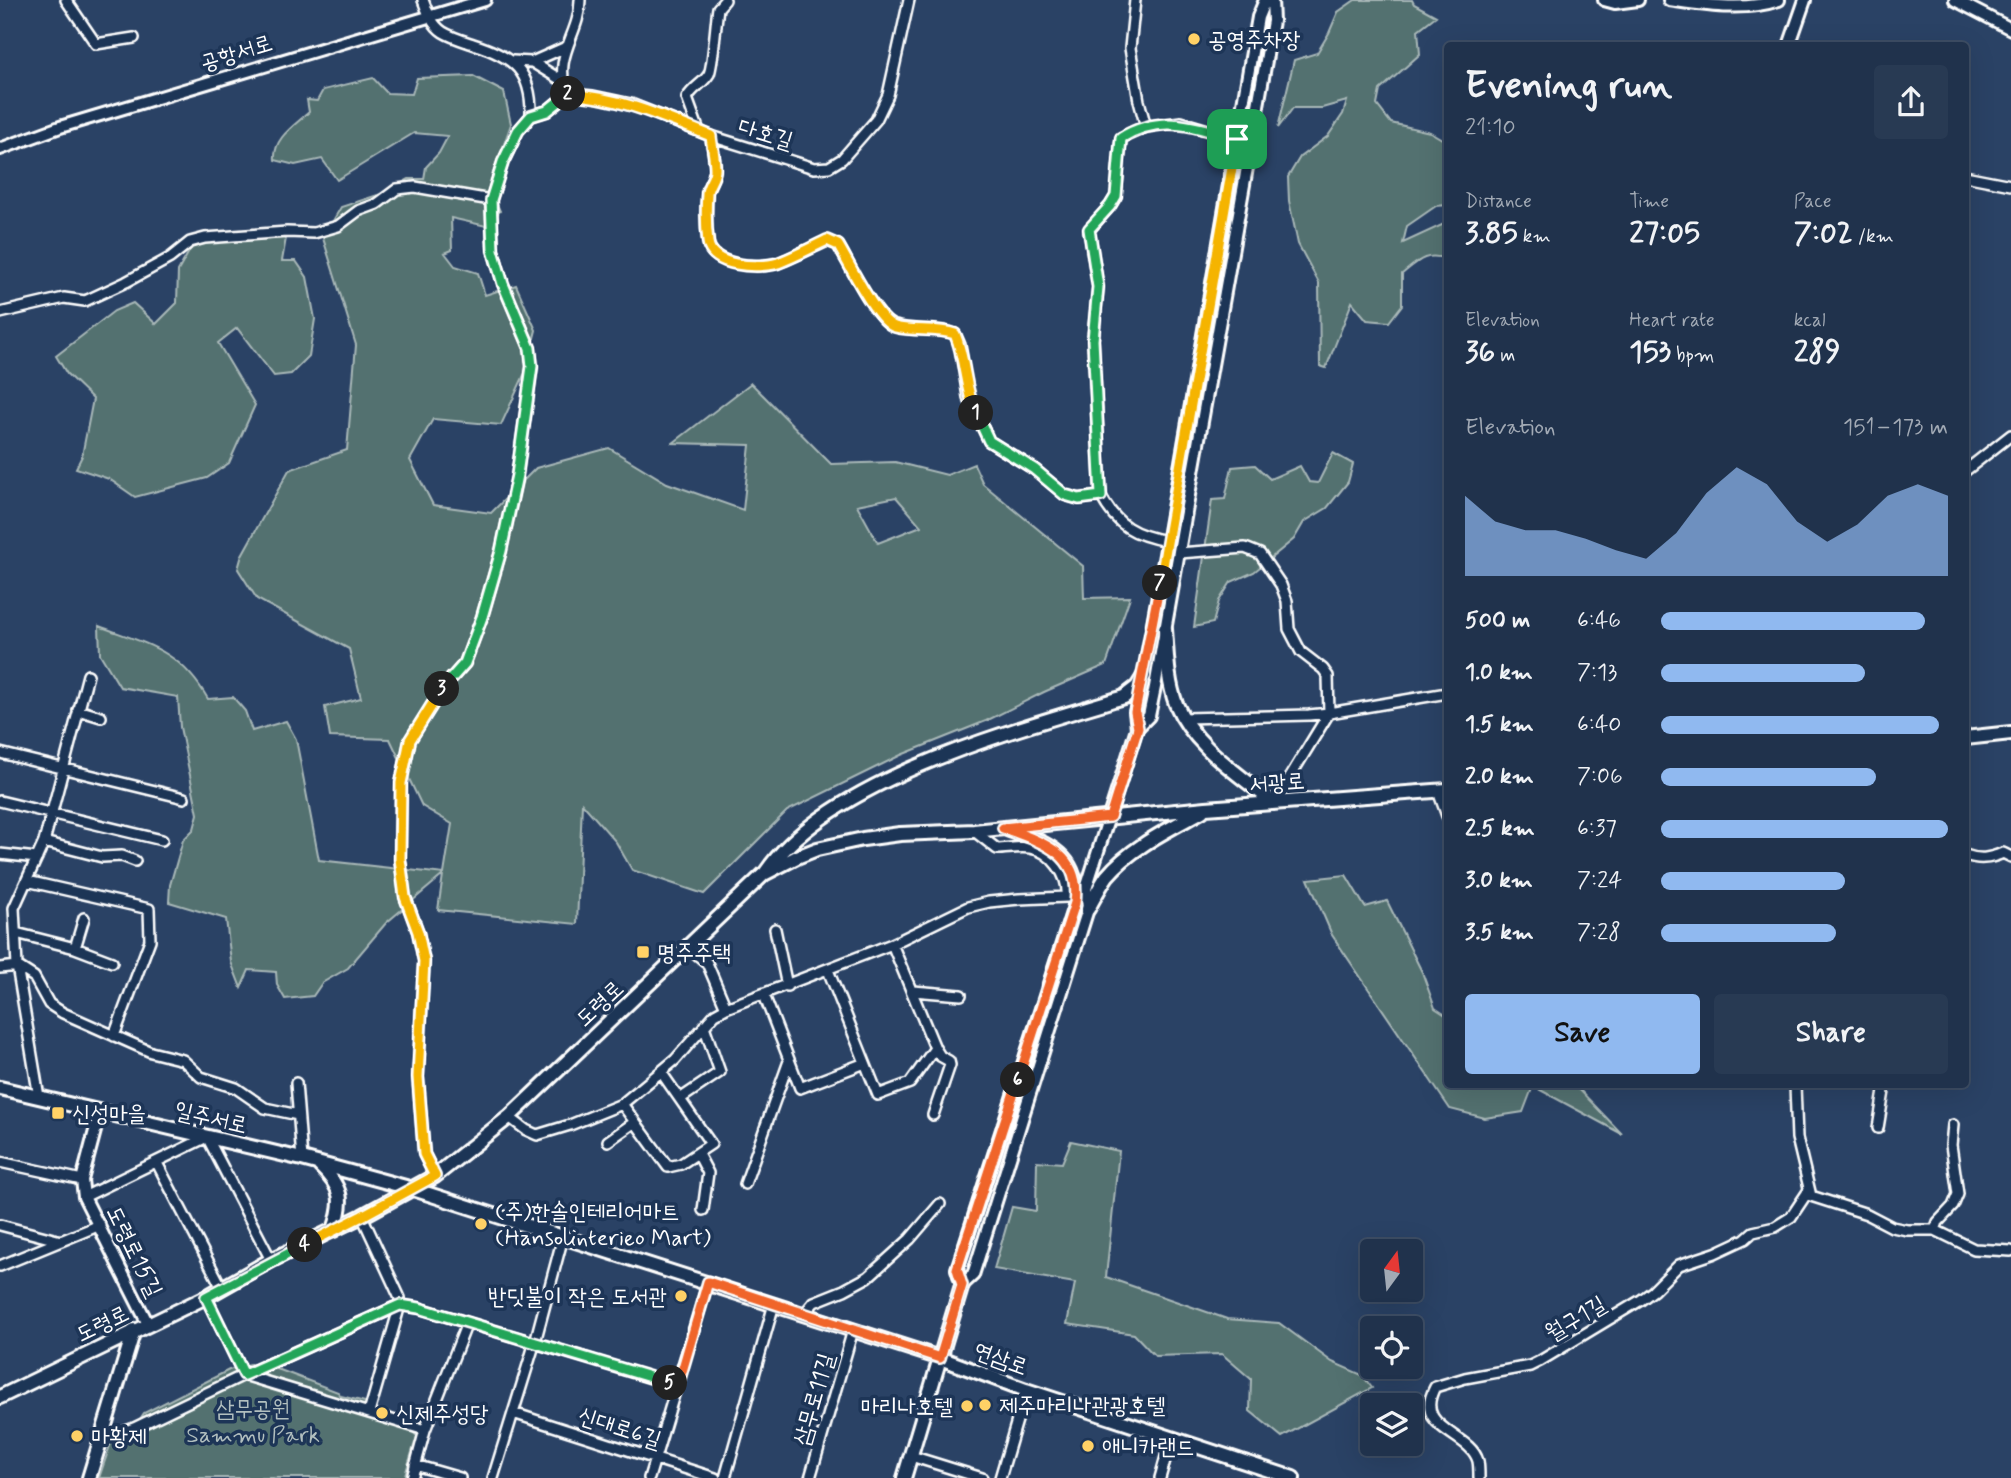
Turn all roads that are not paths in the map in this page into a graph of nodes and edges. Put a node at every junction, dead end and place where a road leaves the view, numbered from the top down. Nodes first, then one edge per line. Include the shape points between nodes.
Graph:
1 (66, 0) edge
2 (423, 0) edge
3 (485, 0) edge
4 (580, 0) edge
5 (725, 0) edge
6 (909, 0) edge
7 (1135, 0) edge
8 (1265, 0) edge
9 (1272, 0) edge
10 (1604, 0) edge
11 (1638, 0) edge
12 (1669, 0) edge
13 (1788, 0) edge
14 (1805, 0) edge
15 (1955, 0) edge
16 (1774, 2) edge
17 (429, 16) junction
18 (2011, 29) edge
19 (134, 38) dead end
20 (1790, 42) edge
21 (566, 47) junction
22 (513, 61) junction
23 (532, 62) junction
24 (561, 80) junction
25 (567, 94) junction
26 (531, 116) junction
27 (1146, 127) junction
28 (699, 131) junction
29 (711, 136) junction
30 (1237, 139) junction
31 (0, 149) edge
32 (1969, 177) edge
33 (2011, 185) edge
34 (491, 200) junction
35 (0, 313) edge
36 (2011, 435) edge
37 (1969, 468) edge
38 (1101, 496) junction
39 (1167, 541) junction
40 (1179, 553) junction
41 (1165, 629) junction
42 (88, 675) dead end
43 (1144, 676) junction
44 (1444, 694) edge
45 (78, 710) junction
46 (1329, 713) junction
47 (102, 717) dead end
48 (1184, 718) junction
49 (1138, 728) junction
50 (2011, 733) edge
51 (1969, 738) edge
52 (0, 753) edge
53 (63, 768) junction
54 (1443, 791) edge
55 (184, 798) dead end
56 (0, 801) edge
57 (1274, 803) junction
58 (1206, 808) junction
59 (53, 814) junction
60 (1110, 817) junction
61 (1003, 828) junction
62 (974, 831) junction
63 (162, 840) dead end
64 (44, 842) junction
65 (0, 854) edge
66 (1969, 856) edge
67 (2011, 857) edge
68 (37, 858) junction
69 (135, 862) dead end
70 (764, 874) junction
71 (27, 881) junction
72 (1086, 889) junction
73 (1075, 903) junction
74 (1088, 909) junction
75 (84, 918) dead end
76 (775, 929) dead end
77 (16, 933) junction
78 (892, 944) junction
79 (688, 947) junction
80 (75, 948) junction
81 (112, 962) dead end
82 (17, 966) junction
83 (0, 968) edge
84 (828, 970) junction
85 (787, 986) junction
86 (913, 991) junction
87 (764, 995) junction
88 (961, 995) dead end
89 (726, 1008) junction
90 (704, 1026) junction
91 (114, 1036) junction
92 (935, 1048) junction
93 (789, 1060) junction
94 (865, 1063) junction
95 (661, 1072) junction
96 (296, 1083) dead end
97 (0, 1088) edge
98 (1795, 1088) edge
99 (1885, 1088) edge
100 (39, 1097) junction
101 (680, 1099) junction
102 (622, 1104) junction
103 (100, 1112) junction
104 (298, 1115) junction
105 (933, 1115) dead end
106 (509, 1117) junction
107 (635, 1122) junction
108 (1952, 1125) dead end
109 (1878, 1128) dead end
110 (207, 1137) junction
111 (608, 1140) dead end
112 (698, 1154) junction
113 (302, 1159) junction
114 (0, 1162) edge
115 (157, 1163) junction
116 (317, 1163) junction
117 (435, 1176) junction
118 (82, 1180) junction
119 (745, 1184) dead end
120 (413, 1189) junction
121 (1809, 1190) junction
122 (84, 1196) junction
123 (940, 1204) dead end
124 (703, 1210) dead end
125 (362, 1216) junction
126 (0, 1225) edge
127 (100, 1225) junction
128 (334, 1230) junction
129 (1936, 1230) junction
130 (564, 1237) junction
131 (61, 1241) junction
132 (2011, 1251) edge
133 (271, 1261) junction
134 (0, 1266) edge
135 (708, 1282) junction
136 (962, 1285) junction
137 (222, 1288) junction
138 (206, 1297) junction
139 (774, 1304) junction
140 (400, 1305) junction
141 (804, 1314) junction
142 (467, 1323) junction
143 (148, 1324) junction
144 (134, 1330) junction
145 (853, 1330) junction
146 (535, 1342) junction
147 (940, 1358) junction
148 (244, 1375) junction
149 (678, 1385) junction
150 (1026, 1390) junction
151 (0, 1396) edge
152 (369, 1413) junction
153 (513, 1413) junction
154 (425, 1430) junction
155 (1171, 1439) junction
156 (101, 1440) junction
157 (911, 1456) junction
158 (655, 1459) junction
159 (415, 1465) junction
160 (89, 1478) edge
161 (412, 1478) edge
162 (460, 1478) edge
163 (494, 1478) edge
164 (649, 1478) edge
165 (715, 1478) edge
166 (724, 1478) edge
167 (810, 1478) edge
168 (904, 1478) edge
169 (982, 1478) edge
170 (1000, 1478) edge
171 (1160, 1478) edge
172 (1293, 1478) edge
173 (1479, 1478) edge

1 - 19 street via 96,44
2 - 17 street
3 - 17 street, 공항서로
4 - 21 street via 580,15
5 - 28 street via 718,8 711,71 687,98
6 - 29 street, 다호길 via 888,95 876,120 842,159 829,167 814,168
7 - 27 street via 1130,48
8 - 30 street via 1258,17
9 - 40 street via 1273,21
10 - 11 street
12 - 16 street via 1759,7
13 - 16 street
14 - 20 street
15 - 18 street
17 - 22 street via 442,31
17 - 31 street, 공항서로
21 - 23 street
21 - 24 street
22 - 23 street
22 - 26 street via 525,77
23 - 24 street
24 - 25 street
25 - 26 street via 547,111
25 - 28 street, 다호길 via 631,104
26 - 34 street via 503,162
27 - 30 street via 1181,122
27 - 38 street via 1121,138 1116,196 1089,229 1098,287 1093,340
28 - 29 street, 다호길
29 - 38 street via 716,166 707,190 708,244 714,254 722,261 761,266 833,241 881,318 893,326 955,334 968,397 989,441 1065,495 1079,499
30 - 39 street
32 - 33 street
34 - 35 street via 415,187 397,189 338,226 314,233 205,238 85,301 64,298
34 - 117 street via 493,250 530,348 532,366 517,475 501,551 465,663 442,689 410,740 401,783 400,859 405,897 424,961 418,1077 424,1154
36 - 37 street
38 - 39 street via 1123,526 1144,537
39 - 43 street
40 - 41 street
40 - 46 street via 1245,548 1260,554 1281,585 1289,629 1301,652 1328,676
41 - 48 main road via 1168,671
41 - 49 street via 1149,716
42 - 45 street
43 - 49 street via 1135,712
43 - 70 main road via 1124,696 905,771 823,818 790,844
44 - 46 street
45 - 47 street
45 - 53 street
46 - 48 street
46 - 57 street
48 - 57 main road via 1203,745
49 - 60 street
50 - 51 main road
52 - 53 street
53 - 55 street
53 - 59 street
54 - 57 main road, 서광로
56 - 59 street
57 - 58 main road, 서광로
58 - 60 main road, 서광로
58 - 74 main road via 1132,854 1108,876
59 - 63 street
59 - 64 street
60 - 61 main road, 도령로
60 - 72 street
61 - 62 main road, 도령로
61 - 73 main road via 1045,843 1061,857 1077,884
62 - 70 main road, 도령로 via 900,834 839,843
62 - 78 street via 997,849 1031,848 1045,854 1065,877 1067,897 968,907
64 - 68 street
64 - 69 street
65 - 68 street
66 - 67 street via 1989,859 2003,853
68 - 71 street
70 - 79 main road, 도령로
71 - 77 street via 14,908
71 - 91 street via 149,909 150,940
72 - 73 street
72 - 74 street
73 - 136 street via 957,1269
74 - 136 street via 973,1275
75 - 80 street
76 - 85 street
77 - 80 street
77 - 82 street
78 - 84 street
78 - 86 street
79 - 89 street via 707,963
79 - 106 main road, 도령로
80 - 81 street
82 - 83 street
82 - 91 street via 34,977 49,1004
82 - 100 street
84 - 85 street
84 - 94 street
85 - 87 street
86 - 88 street
86 - 92 street
87 - 89 street
87 - 93 street
89 - 90 street
90 - 95 street
90 - 101 street via 720,1072
91 - 104 street via 183,1060 201,1077 236,1088 265,1108
92 - 94 street via 910,1083 878,1095
92 - 105 street via 950,1065
93 - 94 street via 800,1088
93 - 119 street
95 - 101 street
95 - 102 street
96 - 104 street
97 - 100 main road, 일주서로
98 - 121 street via 1797,1139
99 - 109 street
100 - 103 main road, 일주서로
101 - 112 street via 710,1144
102 - 106 street via 537,1135
102 - 107 street
103 - 110 main road, 일주서로
103 - 118 street, 도령로15길
104 - 113 street
106 - 117 main road, 도령로
107 - 111 street
107 - 112 street via 668,1167
108 - 129 street via 1958,1194
110 - 113 main road, 일주서로
110 - 115 street, 도령로15길
110 - 133 street
112 - 124 street via 708,1173
113 - 116 main road, 일주서로
114 - 118 street
115 - 122 street, 도령로15길
115 - 137 street
116 - 120 main road, 일주서로
116 - 128 main road via 340,1192
117 - 120 main road, 도령로
118 - 122 street, 도령로15길
120 - 125 main road, 도령로
120 - 130 main road, 연삼로
121 - 129 street via 1811,1196 1892,1227
121 - 173 street, 월구1길 via 1791,1217 1679,1265 1641,1300 1539,1362 1435,1387 1430,1403 1434,1419 1474,1453
122 - 127 street, 도령로15길
123 - 141 street via 868,1278 814,1301
125 - 128 main road, 도령로
125 - 140 street
126 - 131 street
127 - 131 street
127 - 143 street, 도령로15길
128 - 133 main road, 도령로
129 - 132 street via 1975,1249
130 - 135 main road, 연삼로
130 - 146 street
131 - 134 street
133 - 137 main road, 도령로
135 - 139 main road, 연삼로
135 - 149 street
136 - 147 main road
137 - 138 main road, 도령로
138 - 143 main road, 도령로
138 - 148 street
139 - 141 main road, 연삼로
139 - 166 street
140 - 142 street
140 - 148 street
140 - 152 street
141 - 145 main road, 연삼로
142 - 146 street
142 - 154 street
143 - 144 main road, 도령로
144 - 151 main road, 도령로
144 - 156 main road
145 - 147 main road, 연삼로
145 - 167 street, 삼무로11길
146 - 149 street
146 - 153 street
147 - 150 main road, 연삼로
147 - 157 main road
148 - 152 street
148 - 156 street
149 - 158 street
150 - 155 main road, 연삼로
150 - 170 street
152 - 154 street
153 - 158 street, 신대로6길
153 - 163 street
154 - 159 street
155 - 171 street
155 - 172 main road, 연삼로
156 - 160 main road
157 - 168 main road
157 - 169 street
158 - 164 street
158 - 165 street, 신대로6길
159 - 161 street
159 - 162 street

